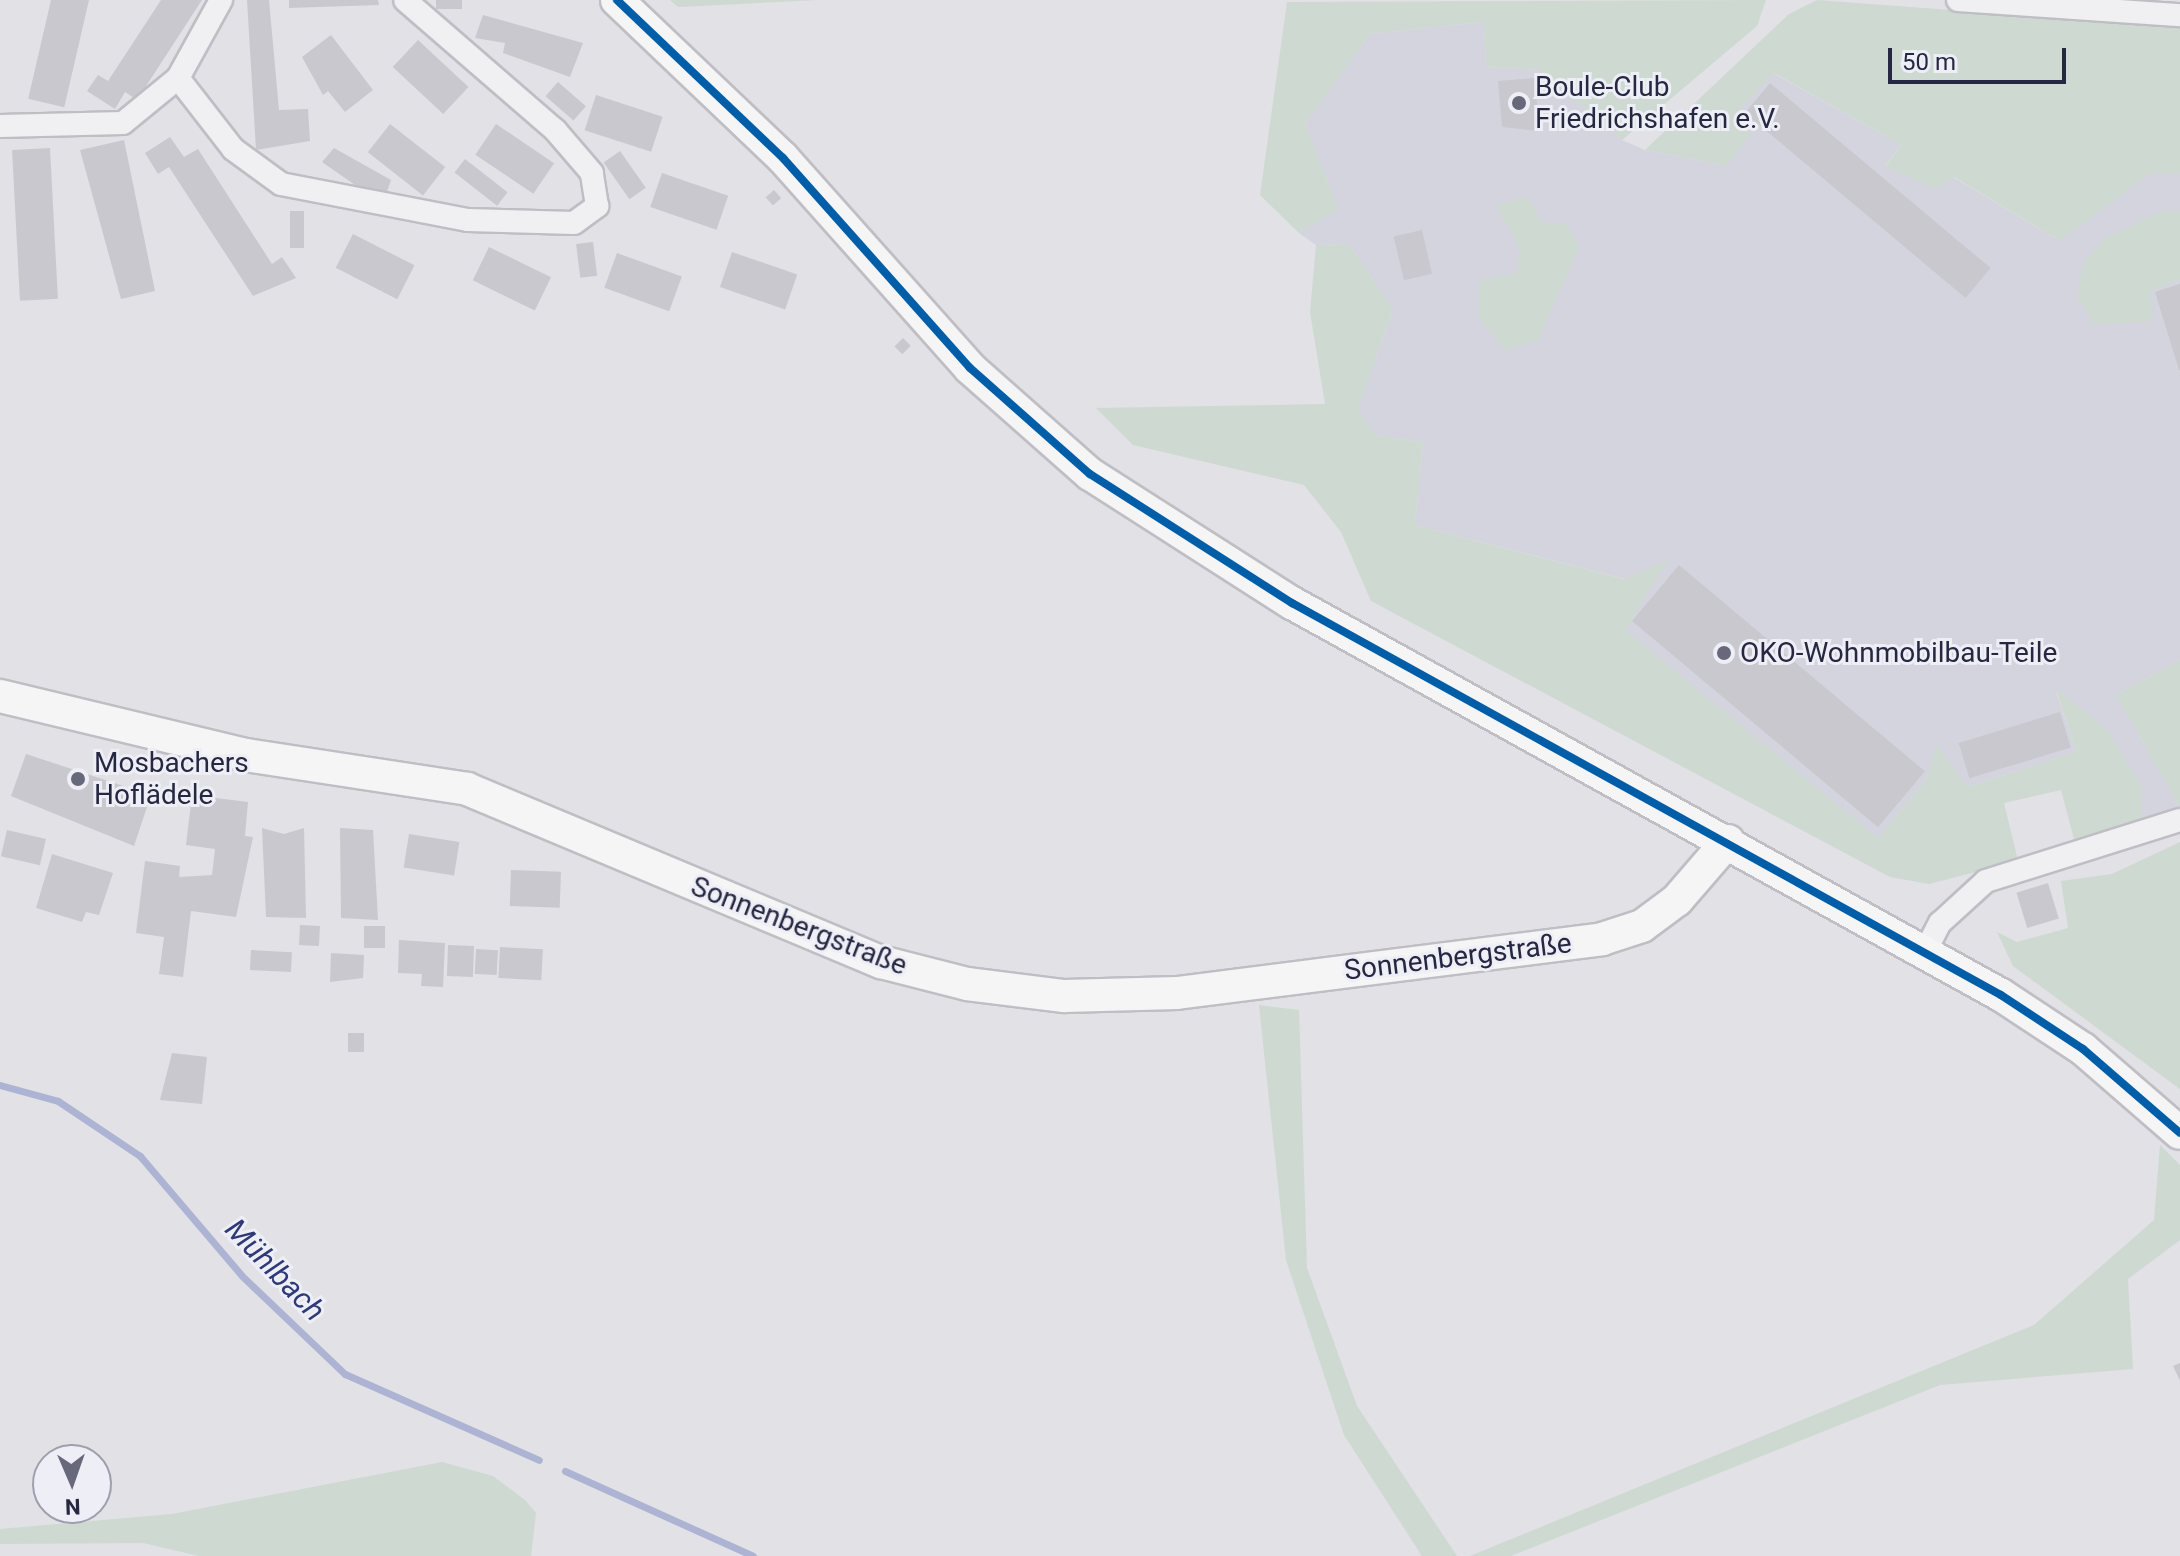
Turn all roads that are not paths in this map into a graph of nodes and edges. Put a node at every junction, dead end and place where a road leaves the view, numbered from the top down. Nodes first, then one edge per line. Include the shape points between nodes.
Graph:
1 (221, 0) edge
2 (405, 0) edge
3 (617, 0) edge
4 (1958, 0) edge
5 (2180, 15) edge
6 (178, 78) junction
7 (0, 126) edge
8 (0, 696) edge
9 (2180, 820) edge
10 (1728, 841) junction
11 (1926, 950) junction
12 (2180, 1133) edge

1 - 6 street
2 - 6 street via 555,130 592,173 597,206 574,223 468,220 281,184 233,149
3 - 10 main road via 783,158 970,368 1090,474 1292,603
4 - 5 street
6 - 7 street via 123,123
8 - 10 main road, Sonnenbergstraße via 246,755 467,789 881,962 967,984 1064,996 1177,993 1602,939 1642,926 1677,900
9 - 11 street via 1986,881 1940,923
10 - 11 main road
11 - 12 main road via 2083,1049

